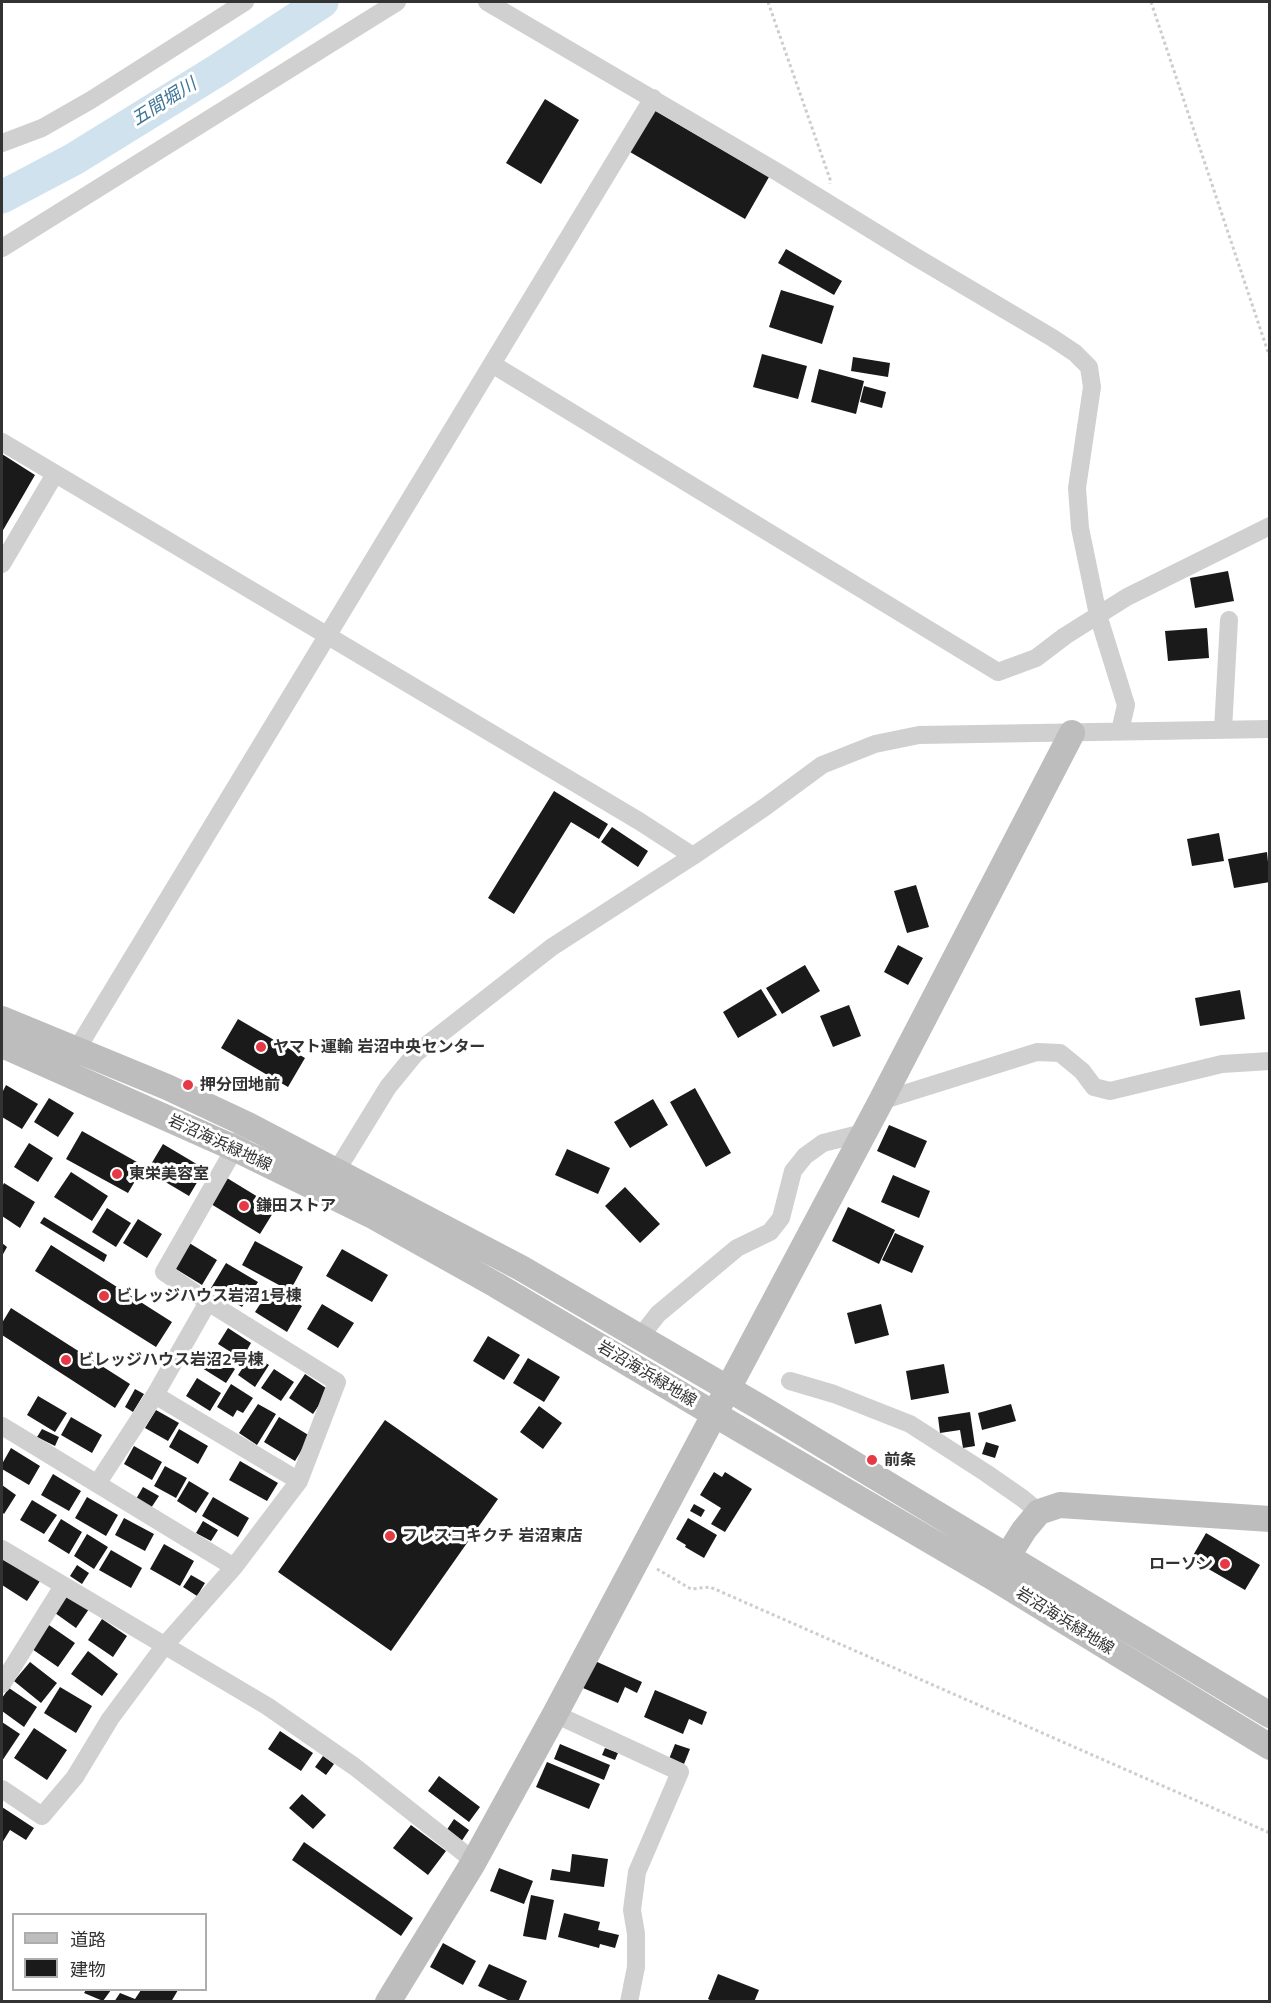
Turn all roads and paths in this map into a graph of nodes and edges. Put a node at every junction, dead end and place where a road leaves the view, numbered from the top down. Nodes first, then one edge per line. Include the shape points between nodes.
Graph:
1 (245, 2) edge
2 (397, 2) edge
3 (487, 2) edge
4 (768, 2) edge
5 (1151, 2) edge
6 (652, 98) junction
7 (2, 143) edge
8 (827, 202) junction
9 (2, 248) edge
10 (1269, 358) edge
11 (492, 364) junction
12 (2, 442) edge
13 (55, 474) junction
14 (1269, 526) edge
15 (2, 564) edge
16 (1098, 615) junction
17 (1229, 620) dead end
18 (327, 636) junction
19 (1269, 729) edge
20 (1223, 730) junction
21 (1120, 731) junction
22 (1072, 733) junction
23 (693, 856) junction
24 (2, 1018) edge
25 (2, 1045) edge
26 (77, 1049) junction
27 (1269, 1062) edge
28 (881, 1101) junction
29 (248, 1125) junction
30 (863, 1133) junction
31 (234, 1148) junction
32 (337, 1170) junction
33 (208, 1302) junction
34 (640, 1338) junction
35 (790, 1381) dead end
36 (727, 1388) junction
37 (154, 1395) junction
38 (714, 1414) junction
39 (2, 1426) edge
40 (299, 1481) junction
41 (97, 1484) junction
42 (1039, 1512) junction
43 (1269, 1519) edge
44 (2, 1549) edge
45 (637, 1558) junction
46 (234, 1567) junction
47 (1000, 1567) junction
48 (63, 1586) junction
49 (165, 1645) junction
50 (2, 1684) edge
51 (555, 1714) junction
52 (1269, 1716) edge
53 (1269, 1747) edge
54 (2, 1789) edge
55 (1269, 1833) edge
56 (474, 1861) junction
57 (390, 2001) edge
58 (629, 2001) edge

1 - 7 street via 92,100 42,128
2 - 9 street
3 - 6 street
4 - 8 path via 830,179
5 - 10 path
6 - 8 street
6 - 11 street
8 - 16 street via 1051,337 1089,367 1092,387 1077,488 1085,560
11 - 16 street via 998,672 1036,658
11 - 18 street
12 - 13 street
13 - 15 street
13 - 18 street
14 - 16 street
16 - 21 street via 1126,705
17 - 20 street
18 - 23 street
18 - 26 street
19 - 20 street
20 - 21 street
21 - 22 street
22 - 23 street via 919,735 876,744 822,765
22 - 28 main road
23 - 32 street via 552,947 415,1054 388,1087
24 - 26 main road, 岩沼海浜緑地線
25 - 31 main road, 岩沼海浜緑地線
26 - 29 main road, 岩沼海浜緑地線
27 - 28 street via 1222,1064 1110,1091 1094,1087 1060,1053 1037,1052
28 - 30 main road
29 - 31 street
29 - 32 main road, 岩沼海浜緑地線
30 - 34 street via 823,1143 806,1156 793,1171 781,1218 770,1232 737,1248 658,1314
30 - 36 main road
31 - 33 street via 164,1272
31 - 38 main road, 岩沼海浜緑地線 via 371,1215
32 - 34 main road, 岩沼海浜緑地線 via 521,1268
33 - 37 street
33 - 40 street via 337,1382
34 - 36 main road, 岩沼海浜緑地線
35 - 42 street via 910,1424
36 - 38 main road
36 - 47 main road, 岩沼海浜緑地線
37 - 40 street
37 - 41 street
38 - 45 main road
38 - 47 main road, 岩沼海浜緑地線
39 - 41 street
40 - 46 street
41 - 46 street
42 - 43 main road via 1060,1505
42 - 47 main road
44 - 48 street
45 - 51 main road
45 - 55 path via 691,1589 710,1587
46 - 49 street
47 - 52 main road, 岩沼海浜緑地線
47 - 53 main road, 岩沼海浜緑地線
48 - 49 street
48 - 50 street
49 - 54 street via 110,1719 75,1777 42,1816
49 - 56 street via 267,1706 355,1767
51 - 56 main road
51 - 58 street via 680,1772 637,1872 632,1910 636,1967
56 - 57 main road

